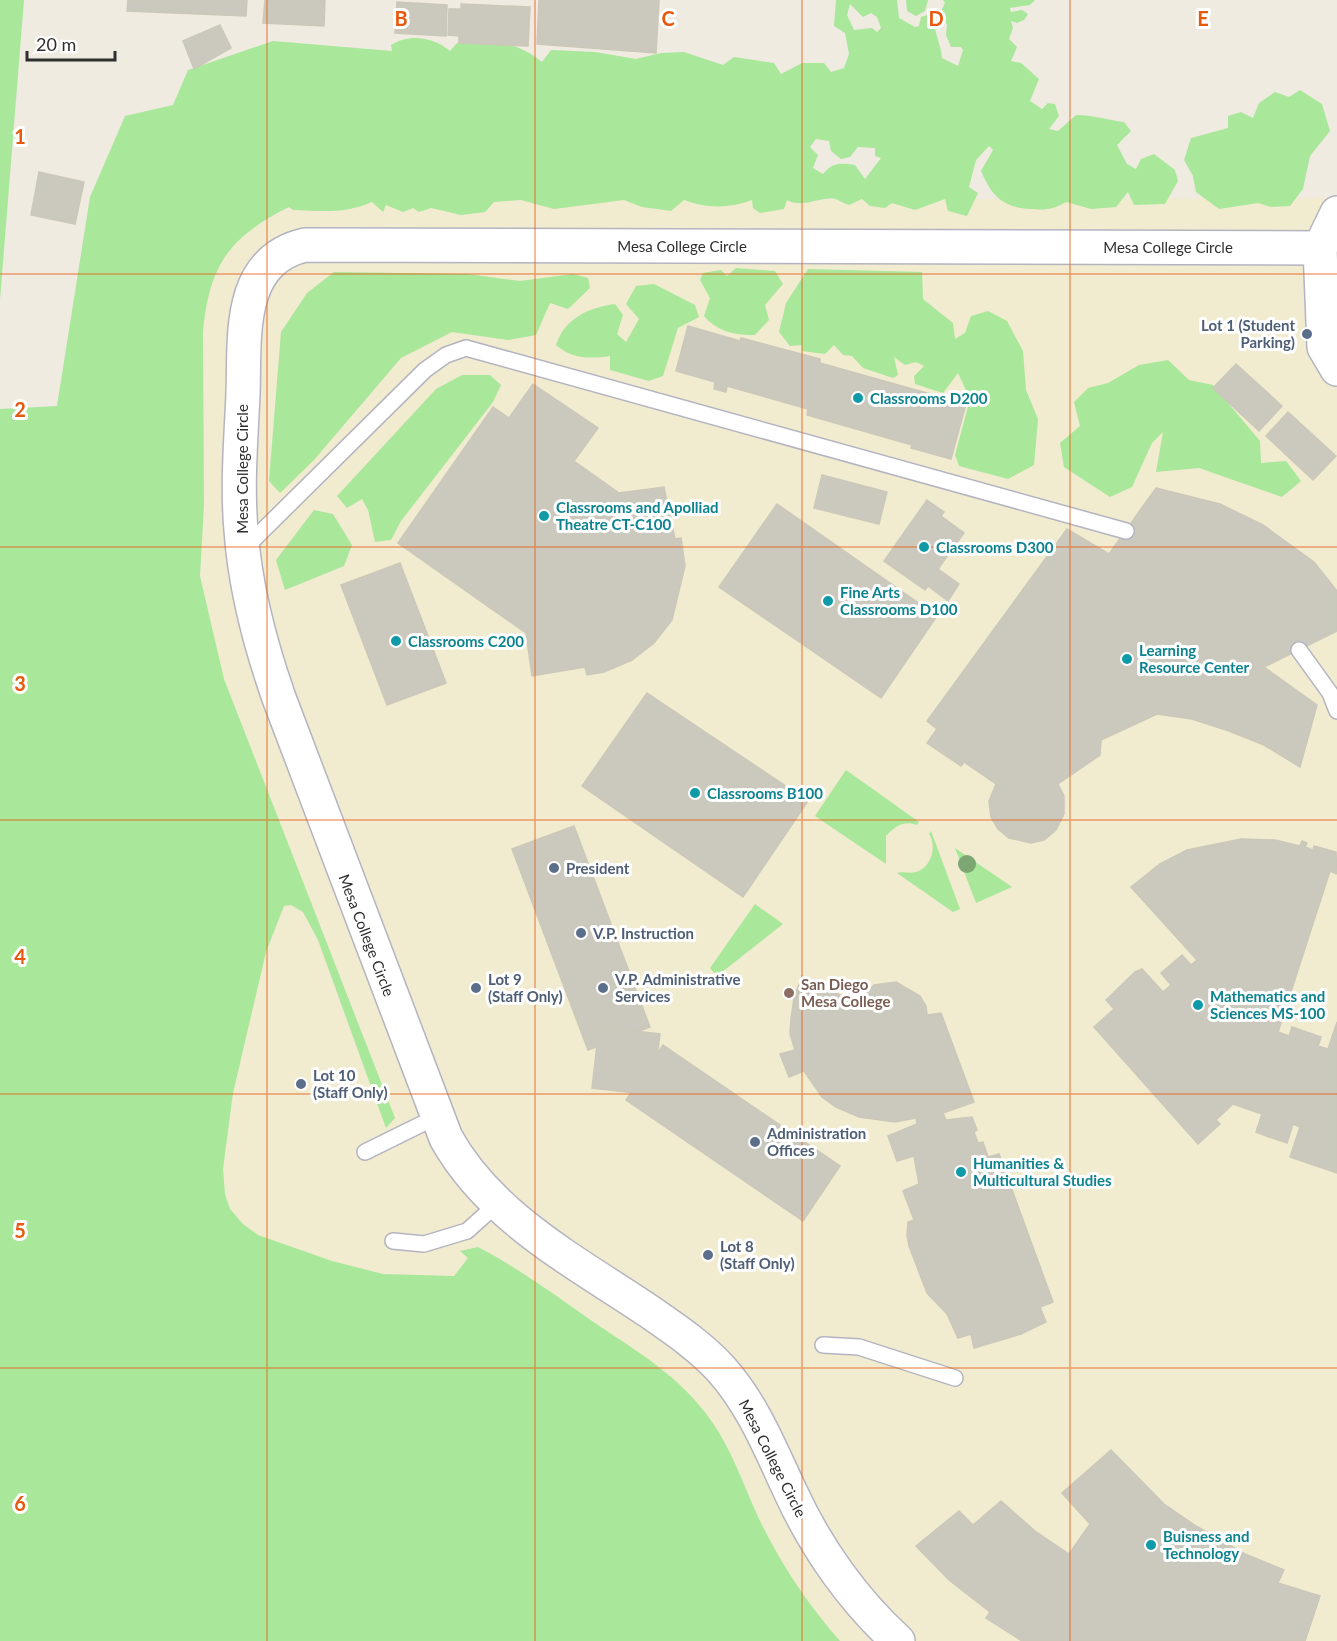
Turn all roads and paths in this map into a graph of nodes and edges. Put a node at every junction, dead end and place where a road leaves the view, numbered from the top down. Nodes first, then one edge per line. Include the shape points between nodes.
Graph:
1 (1337, 213) edge
2 (1320, 248) junction
3 (1337, 369) edge
4 (1126, 531) dead end
5 (243, 550) junction
6 (1299, 650) dead end
7 (1337, 711) edge
8 (436, 1117) junction
9 (365, 1152) dead end
10 (497, 1204) junction
11 (393, 1241) dead end
12 (823, 1345) dead end
13 (955, 1378) dead end
14 (898, 1641) edge

1 - 2 street
2 - 3 street via 1324,347
2 - 5 street, Mesa College Circle via 356,244 295,247 268,265 247,308 239,482
4 - 5 lane via 466,348 446,355 425,370
5 - 8 street, Mesa College Circle via 258,632 275,689
6 - 7 lane via 1330,693
8 - 9 lane
8 - 10 street, Mesa College Circle via 456,1156
10 - 11 lane via 467,1231 424,1244
10 - 14 street, Mesa College Circle via 683,1335 719,1367 751,1410 824,1552 846,1584
12 - 13 lane via 859,1347

